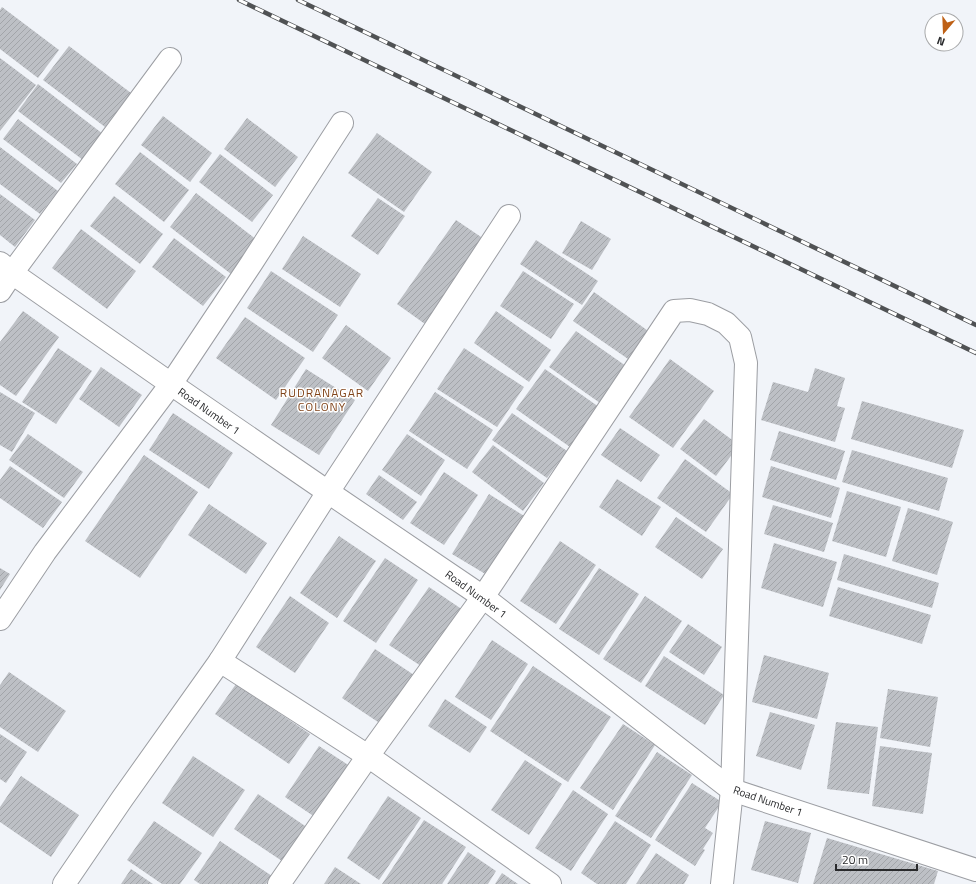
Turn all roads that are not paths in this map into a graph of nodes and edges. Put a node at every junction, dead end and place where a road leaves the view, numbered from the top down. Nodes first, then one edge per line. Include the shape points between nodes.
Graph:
1 (170, 59) dead end
2 (342, 123) dead end
3 (509, 216) dead end
4 (6, 268) edge
5 (0, 291) edge
6 (171, 384) junction
7 (328, 492) junction
8 (483, 597) junction
9 (0, 619) edge
10 (220, 661) junction
11 (368, 756) junction
12 (732, 790) junction
13 (976, 870) edge
14 (64, 884) edge
15 (279, 884) edge
16 (550, 884) edge
17 (722, 884) edge

1 - 4 street
2 - 6 street
3 - 7 street
4 - 5 street
4 - 6 street, Road Number 1
6 - 7 street, Road Number 1
6 - 9 street via 45,552
7 - 8 street, Road Number 1
7 - 10 street
8 - 11 street
8 - 12 street, Road Number 1
8 - 12 street via 674,311 690,310 708,314 726,323 740,337 746,363
10 - 11 street
10 - 14 street
11 - 15 street
11 - 16 street
12 - 13 street, Road Number 1
12 - 17 street

